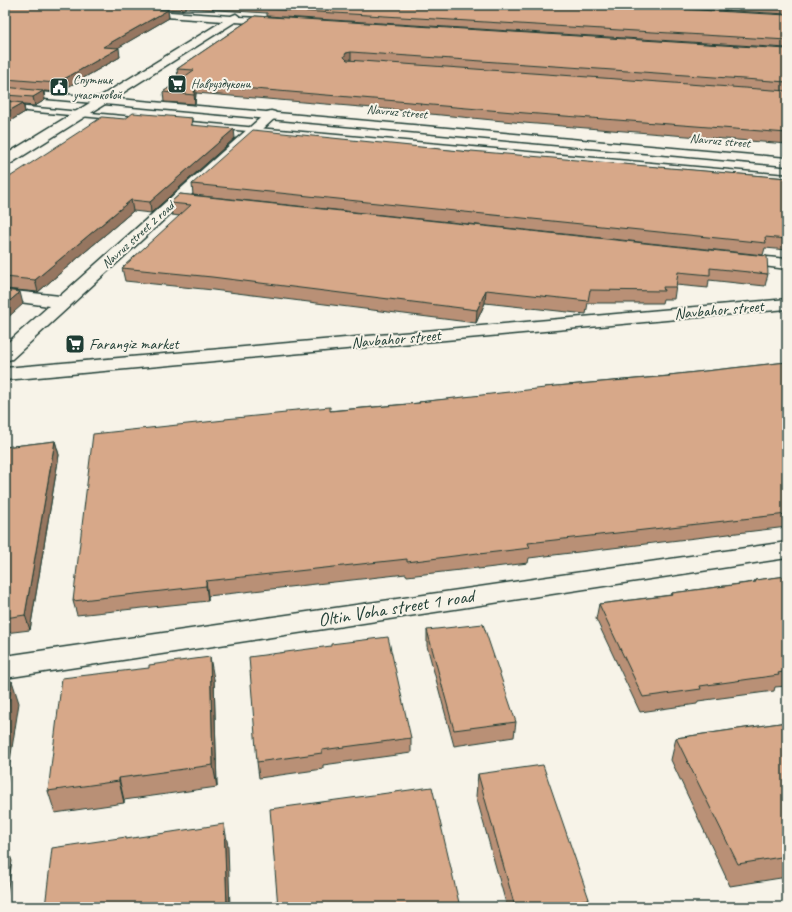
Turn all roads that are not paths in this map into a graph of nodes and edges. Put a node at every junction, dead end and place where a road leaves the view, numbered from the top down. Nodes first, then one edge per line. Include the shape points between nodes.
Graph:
1 (250, 8) dead end
2 (126, 12) edge
3 (234, 19) junction
4 (289, 22) edge
5 (5, 92) edge
6 (102, 100) junction
7 (5, 107) edge
8 (81, 114) junction
9 (271, 115) junction
10 (255, 129) junction
11 (5, 162) edge
12 (787, 162) edge
13 (787, 178) edge
14 (179, 199) junction
15 (195, 201) edge
16 (724, 258) edge
17 (787, 264) edge
18 (5, 295) edge
19 (63, 302) junction
20 (787, 305) edge
21 (5, 355) edge
22 (5, 374) edge
23 (787, 550) edge
24 (5, 667) edge

1 - 3 street
2 - 3 street
3 - 4 street
3 - 6 street
5 - 6 street, Navruz street
6 - 8 street
6 - 9 street, Navruz street
7 - 8 lane
8 - 10 lane
8 - 11 street
9 - 10 street, Navruz street 2 road
9 - 12 street, Navruz street
10 - 13 lane
10 - 14 street, Navruz street 2 road
14 - 15 street
14 - 19 street, Navruz street 2 road
16 - 17 street
18 - 19 street
19 - 21 street, Navruz street 2 road
20 - 22 street, Navbahor street
23 - 24 street, Oltin Voha street 1 road

